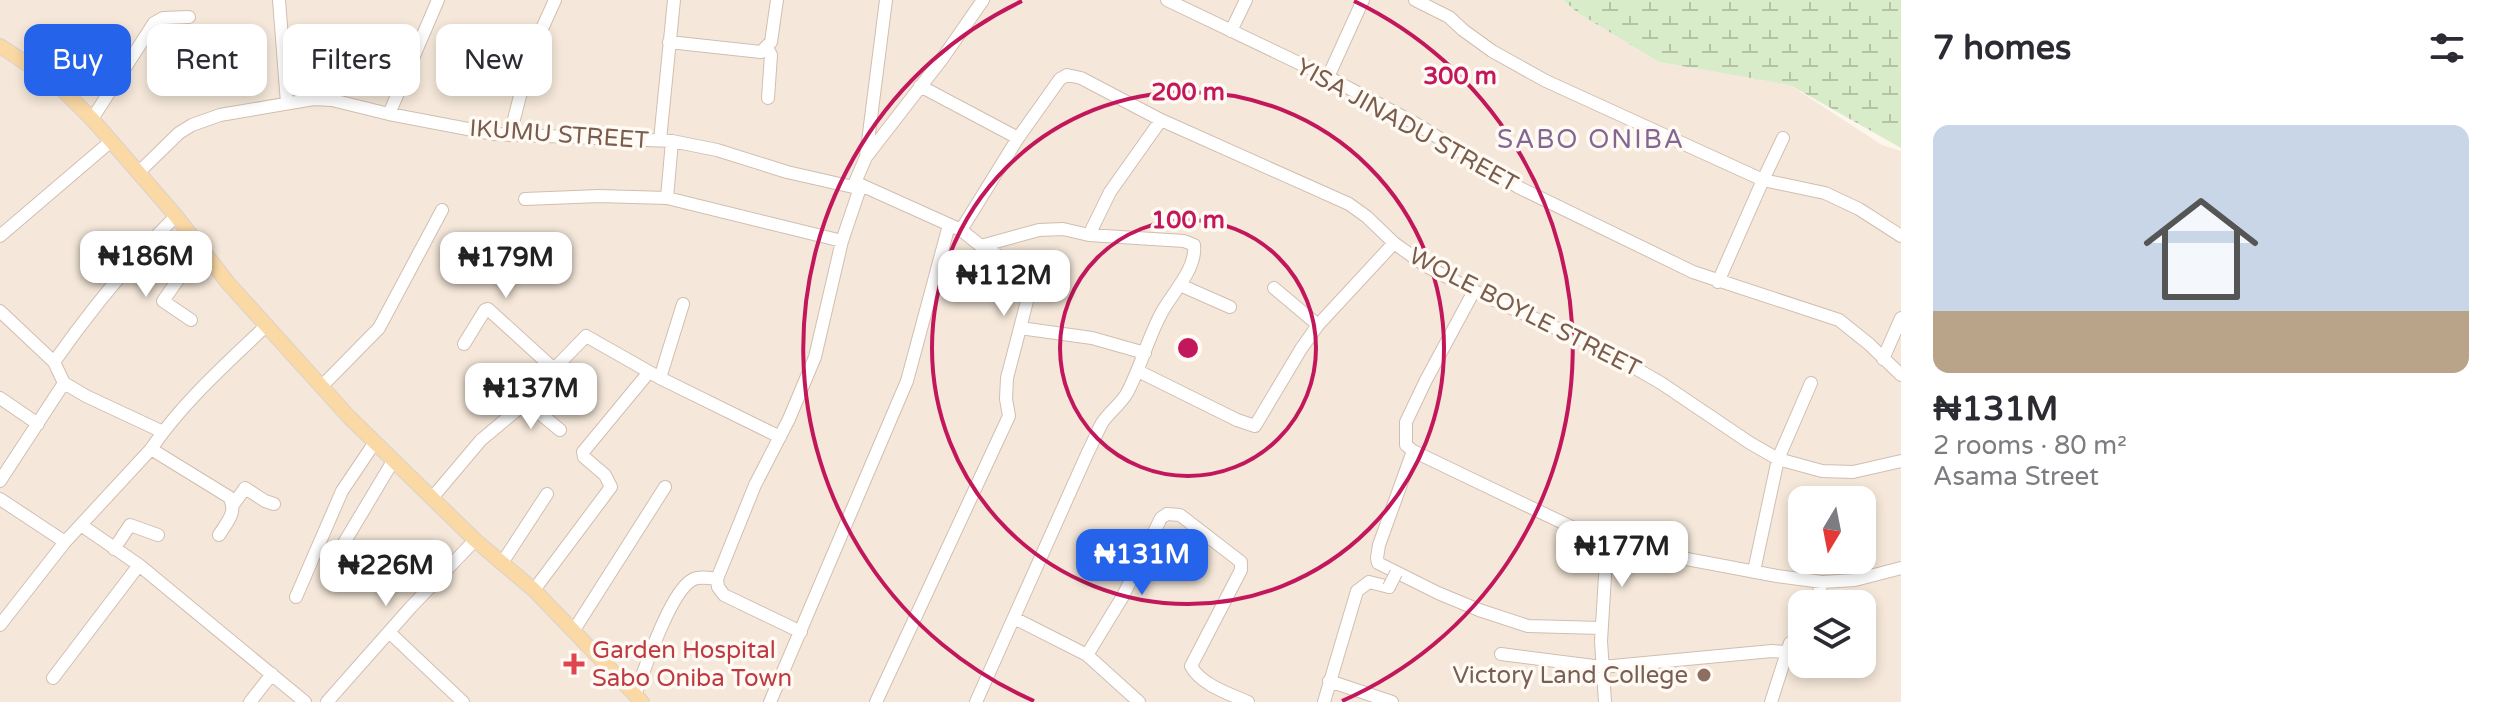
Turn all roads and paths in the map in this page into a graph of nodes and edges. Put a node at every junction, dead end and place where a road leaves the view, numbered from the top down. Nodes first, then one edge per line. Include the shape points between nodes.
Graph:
1 (279, 0) edge
2 (555, 0) edge
3 (674, 0) edge
4 (777, 0) edge
5 (886, 0) edge
6 (983, 0) edge
7 (1167, 0) edge
8 (1246, 0) edge
9 (1363, 0) edge
10 (1415, 0) edge
11 (434, 1) edge
12 (189, 17) dead end
13 (1231, 31) junction
14 (669, 42) junction
15 (0, 46) edge
16 (767, 48) junction
17 (1328, 77) junction
18 (920, 86) junction
19 (768, 98) dead end
20 (287, 103) junction
21 (389, 114) junction
22 (92, 119) junction
23 (1161, 120) junction
24 (510, 135) junction
25 (1018, 138) junction
26 (1783, 138) dead end
27 (666, 141) junction
28 (110, 142) junction
29 (866, 157) junction
30 (139, 172) junction
31 (1763, 180) junction
32 (857, 186) junction
33 (667, 198) junction
34 (525, 199) dead end
35 (442, 210) dead end
36 (176, 216) junction
37 (955, 228) junction
38 (1089, 235) junction
39 (0, 236) edge
40 (1901, 236) edge
41 (842, 241) junction
42 (1394, 243) junction
43 (145, 246) junction
44 (981, 246) junction
45 (1718, 282) junction
46 (1180, 285) junction
47 (1274, 288) dead end
48 (1474, 291) junction
49 (683, 304) dead end
50 (1230, 307) dead end
51 (0, 311) edge
52 (1901, 318) edge
53 (191, 320) dead end
54 (267, 325) junction
55 (1318, 325) junction
56 (1020, 328) junction
57 (464, 344) dead end
58 (1145, 353) junction
59 (1883, 359) junction
60 (54, 362) junction
61 (554, 369) junction
62 (1138, 371) junction
63 (654, 375) junction
64 (1901, 375) edge
65 (64, 383) junction
66 (1811, 383) dead end
67 (321, 387) junction
68 (0, 398) edge
69 (526, 402) junction
70 (38, 424) junction
71 (560, 430) dead end
72 (163, 432) junction
73 (780, 437) junction
74 (375, 442) junction
75 (151, 449) junction
76 (1413, 451) junction
77 (1778, 459) junction
78 (393, 461) junction
79 (1901, 461) edge
80 (0, 481) edge
81 (665, 487) dead end
82 (547, 494) dead end
83 (432, 498) junction
84 (0, 499) edge
85 (274, 504) dead end
86 (233, 505) junction
87 (81, 525) junction
88 (158, 535) dead end
89 (219, 535) dead end
90 (475, 540) junction
91 (65, 542) junction
92 (1607, 544) junction
93 (114, 549) junction
94 (338, 553) dead end
95 (502, 563) junction
96 (139, 565) junction
97 (1901, 568) edge
98 (1754, 571) junction
99 (1396, 574) junction
100 (717, 579) junction
101 (1822, 582) junction
102 (534, 590) junction
103 (1819, 590) edge
104 (296, 597) dead end
105 (1014, 618) junction
106 (0, 625) edge
107 (574, 630) junction
108 (389, 632) junction
109 (801, 632) junction
110 (1601, 633) junction
111 (1788, 648) joint
112 (1501, 654) dead end
113 (1087, 655) junction
114 (1602, 667) junction
115 (272, 674) junction
116 (53, 678) dead end
117 (1329, 681) junction
118 (638, 699) edge
119 (250, 702) edge
120 (305, 702) edge
121 (327, 702) edge
122 (463, 702) edge
123 (770, 702) edge
124 (876, 702) edge
125 (976, 702) edge
126 (1139, 702) edge
127 (1248, 702) edge
128 (1324, 702) edge
129 (1392, 702) edge
130 (1605, 702) edge
131 (1771, 702) edge

1 - 20 street
2 - 24 street via 531,53
3 - 14 street
4 - 16 street
5 - 29 street
6 - 18 street
7 - 13 street, YISA JINADU STREET
8 - 13 street
9 - 17 street
10 - 31 street via 1546,81
11 - 21 street
12 - 22 street via 154,23
13 - 17 street, YISA JINADU STREET
14 - 16 street via 761,52
14 - 27 street
15 - 22 main road via 56,83
16 - 19 street
17 - 45 street, YISA JINADU STREET via 1518,187
18 - 25 street
18 - 29 street
20 - 21 street, IKUMU STREET via 332,100
20 - 30 street, IKUMU STREET via 192,125
21 - 24 street, IKUMU STREET
22 - 28 main road
23 - 25 street, WOLE BOYLE STREET via 1067,75
23 - 38 street via 1110,192
23 - 42 street, WOLE BOYLE STREET via 1349,204
24 - 27 street, IKUMU STREET
25 - 37 street, WOLE BOYLE STREET
26 - 31 street
27 - 32 street, IKUMU STREET
27 - 33 street
28 - 30 main road
28 - 39 street
29 - 32 street
30 - 36 main road
31 - 40 street via 1825,193
31 - 45 street
32 - 37 street, IKUMU STREET
32 - 41 street
33 - 34 street
33 - 41 street
35 - 67 street via 379,328
36 - 43 street
36 - 54 main road
37 - 44 street, IKUMU STREET
37 - 109 street, WOLE BOYLE STREET via 907,381
38 - 44 street via 1039,230
38 - 46 street via 1194,245
41 - 73 street via 815,357
42 - 48 street, WOLE BOYLE STREET
42 - 55 street
43 - 53 street via 180,277 163,301
43 - 60 street
44 - 56 street, IKUMU STREET via 1030,276
45 - 59 street, YISA JINADU STREET via 1839,320
46 - 50 street
46 - 58 street via 1161,313
47 - 55 street
48 - 76 street via 1406,422 1406,445
48 - 77 street, WOLE BOYLE STREET via 1604,350
49 - 63 street
51 - 60 street
52 - 59 street
54 - 67 main road
54 - 72 street
55 - 62 street via 1255,426
56 - 58 street via 1092,338
56 - 124 street via 1007,378 1006,425
57 - 61 street via 488,309
58 - 62 street
59 - 64 street, YISA JINADU STREET
60 - 65 street
61 - 63 street via 586,336
61 - 69 street
62 - 105 street via 1080,468
63 - 73 street
63 - 102 street via 583,452 611,487
65 - 70 street
65 - 72 street
66 - 77 street
67 - 74 main road
68 - 70 street
69 - 71 street
69 - 83 street via 481,440
70 - 80 street
72 - 75 street
73 - 100 street
74 - 78 main road
74 - 104 street via 342,491
75 - 86 street via 229,497
75 - 87 street
76 - 92 street
76 - 99 street via 1377,558
77 - 79 street, WOLE BOYLE STREET via 1837,472
77 - 98 street
78 - 83 main road
78 - 94 street
81 - 107 street
82 - 95 street
83 - 90 main road
84 - 91 street
85 - 86 street via 245,488
86 - 89 street
87 - 91 street
87 - 93 street
88 - 93 street via 130,525
90 - 95 main road
90 - 108 street
91 - 106 street
92 - 98 street
92 - 110 street
93 - 96 street
95 - 102 main road
96 - 115 street
96 - 116 street
97 - 101 street
98 - 101 street
99 - 110 street via 1528,626
99 - 117 street, bridge via 1389,587 1369,582 1357,591
100 - 109 street via 724,595
100 - 118 street via 697,578 683,588 660,627
101 - 103 street
102 - 107 main road
105 - 113 street
105 - 125 street
107 - 118 main road
108 - 121 street
108 - 122 street
109 - 123 street, WOLE BOYLE STREET
110 - 114 street
111 - 114 street
111 - 131 street
112 - 114 street
113 - 126 street
113 - 127 street via 1161,518 1180,515 1241,562 1191,666 1193,672
114 - 130 street
115 - 119 street
115 - 120 street
117 - 128 street
117 - 129 street

